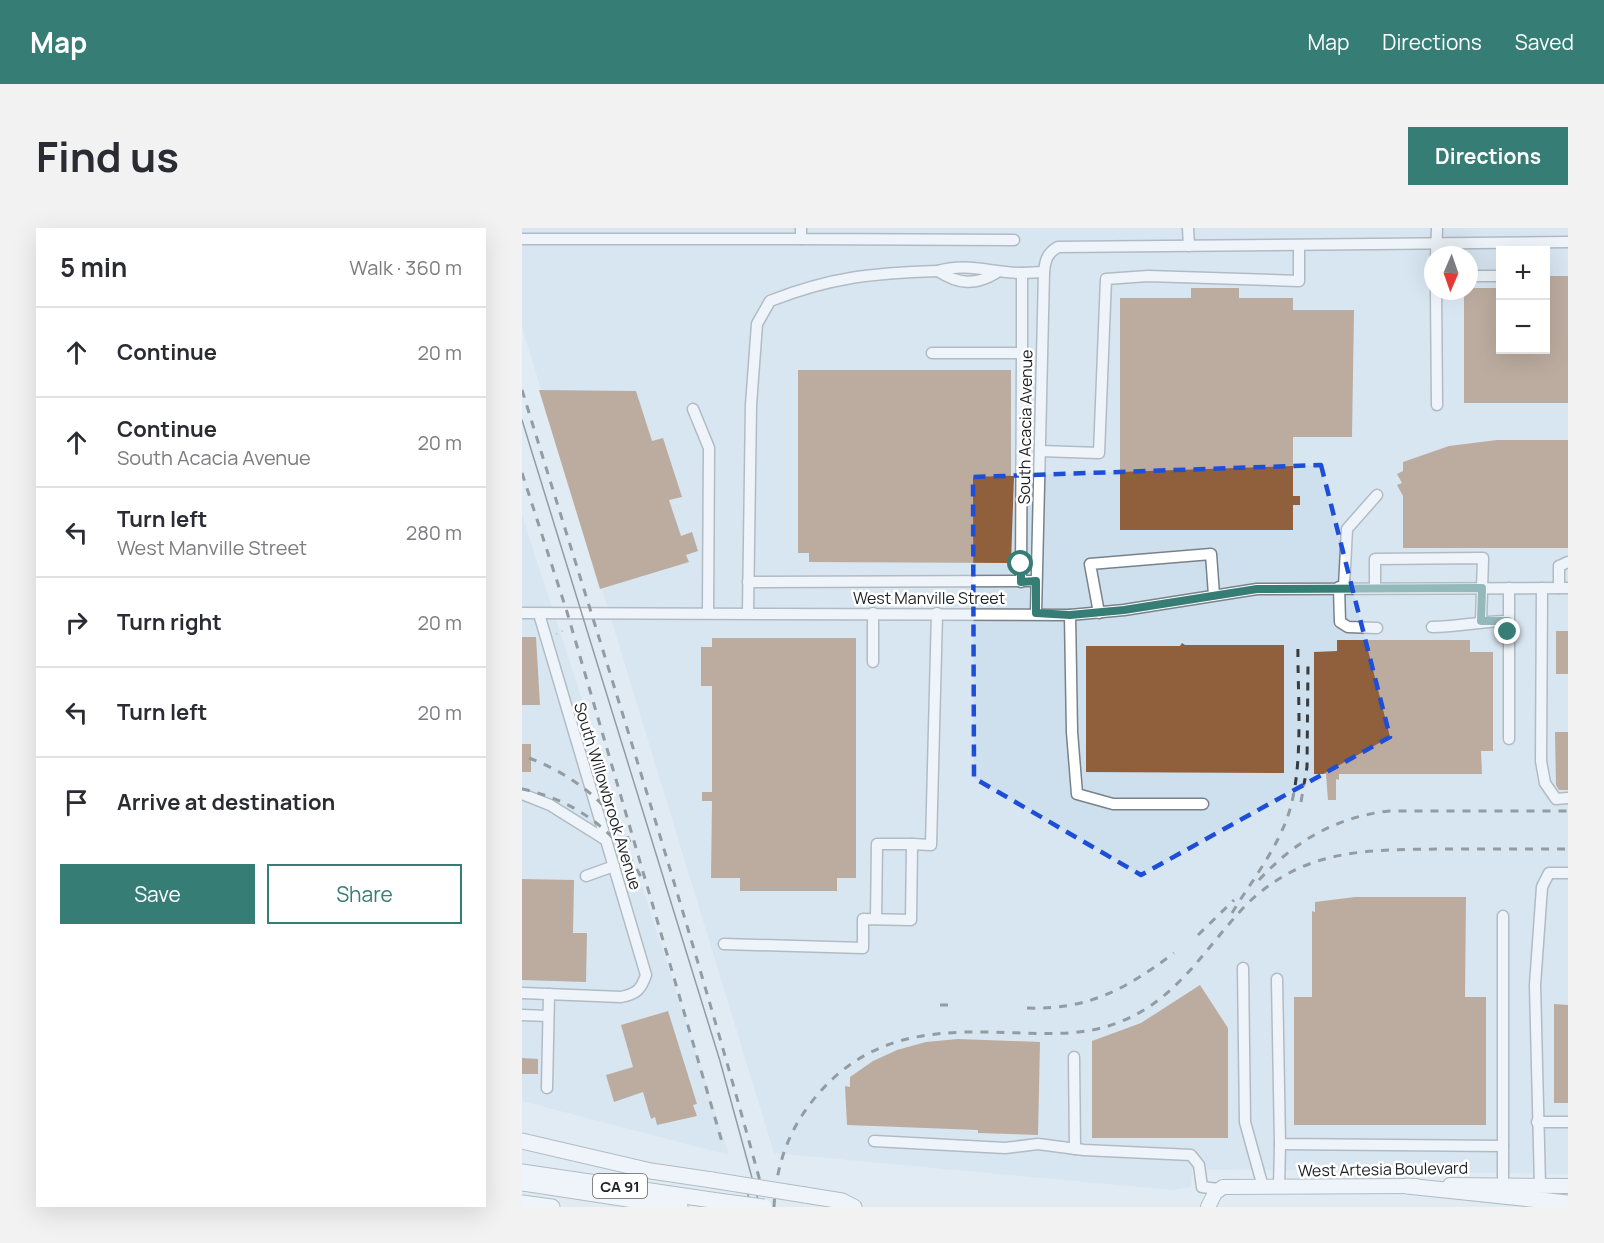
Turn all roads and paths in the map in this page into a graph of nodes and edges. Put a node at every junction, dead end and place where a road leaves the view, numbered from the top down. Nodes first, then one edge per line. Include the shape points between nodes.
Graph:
1 (1188, 228) edge
2 (1437, 228) edge
3 (801, 234) edge
4 (522, 239) edge
5 (1014, 240) dead end
6 (1568, 242) edge
7 (1299, 245) junction
8 (1189, 246) junction
9 (1435, 246) edge
10 (1518, 246) edge
11 (1478, 247) edge
12 (1496, 247) edge
13 (1424, 249) edge
14 (1044, 272) junction
15 (1022, 273) junction
16 (1478, 276) edge
17 (1496, 276) edge
18 (1436, 300) edge
19 (932, 353) dead end
20 (1022, 353) junction
21 (1437, 405) dead end
22 (693, 409) dead end
23 (1040, 450) junction
24 (1377, 495) dead end
25 (1567, 562) edge
26 (1036, 581) junction
27 (748, 582) junction
28 (1021, 582) junction
29 (1342, 587) junction
30 (1375, 588) junction
31 (1482, 588) junction
32 (1509, 588) junction
33 (1542, 588) junction
34 (1563, 588) edge
35 (1214, 594) junction
36 (708, 612) junction
37 (748, 612) junction
38 (522, 613) edge
39 (873, 613) junction
40 (937, 613) junction
41 (1036, 613) junction
42 (1099, 613) junction
43 (539, 614) junction
44 (1070, 615) junction
45 (1481, 621) junction
46 (1508, 621) junction
47 (1432, 627) dead end
48 (567, 628) dead end
49 (1377, 628) dead end
50 (553, 636) dead end
51 (873, 662) dead end
52 (1509, 739) dead end
53 (522, 794) edge
54 (1568, 798) edge
55 (1203, 804) dead end
56 (606, 840) junction
57 (912, 844) junction
58 (614, 866) junction
59 (1568, 873) edge
60 (586, 876) dead end
61 (1503, 916) dead end
62 (876, 919) junction
63 (724, 944) dead end
64 (1242, 968) dead end
65 (1277, 979) dead end
66 (522, 993) edge
67 (549, 994) junction
68 (522, 1015) edge
69 (548, 1016) junction
70 (1074, 1057) dead end
71 (546, 1088) dead end
72 (1537, 1122) junction
73 (1568, 1122) edge
74 (522, 1141) edge
75 (873, 1142) dead end
76 (1280, 1143) junction
77 (1503, 1146) junction
78 (1075, 1149) junction
79 (522, 1172) edge
80 (522, 1183) edge
81 (1503, 1184) junction
82 (1540, 1185) junction
83 (1407, 1186) junction
84 (1568, 1186) edge
85 (1263, 1187) junction
86 (1279, 1187) junction
87 (522, 1190) edge
88 (1218, 1190) junction
89 (522, 1203) edge
90 (1568, 1203) edge
91 (552, 1207) edge
92 (621, 1207) edge
93 (680, 1207) edge
94 (764, 1207) edge
95 (854, 1207) edge
96 (1208, 1207) edge

1 - 8 street
2 - 9 street
3 - 4 street
3 - 5 street
6 - 10 street
7 - 8 street
7 - 13 street
7 - 23 street via 1299,281 1148,276 1106,279 1099,453
8 - 14 street, South Acacia Avenue via 1058,248 1049,254
11 - 12 street
14 - 15 street
14 - 23 street, South Acacia Avenue
15 - 20 street
15 - 27 street via 961,267 864,275 813,284 770,301 757,324 754,359
16 - 17 street
18 - 21 street
19 - 20 street
20 - 28 street
22 - 36 street via 709,448
23 - 26 street, South Acacia Avenue
24 - 29 street via 1347,529
25 - 34 street via 1559,566
26 - 28 street
26 - 41 street, South Acacia Avenue
27 - 28 street
27 - 37 street
29 - 30 street, West Manville Street
29 - 35 street, West Manville Street
29 - 49 street via 1340,622 1348,627
30 - 31 street, West Manville Street
30 - 31 street via 1375,559 1432,557 1483,558
31 - 32 street, West Manville Street
31 - 45 street
32 - 33 street, West Manville Street
32 - 46 street
33 - 34 street, West Manville Street
33 - 54 street via 1541,761 1545,783 1556,799
35 - 42 street, West Manville Street
35 - 42 street via 1211,554 1090,564
36 - 37 street, West Manville Street
36 - 43 street, West Manville Street
37 - 39 street, West Manville Street
38 - 43 street, West Manville Street
39 - 40 street, West Manville Street
39 - 51 street
40 - 41 street, West Manville Street
40 - 57 street via 931,845
41 - 44 street, West Manville Street
42 - 44 street, West Manville Street
43 - 56 street, South Willowbrook Avenue
44 - 55 street via 1077,794 1113,804
45 - 46 street
45 - 47 street via 1461,627
46 - 52 street
48 - 50 path
53 - 56 street via 550,805
56 - 58 street, South Willowbrook Avenue
57 - 62 street via 911,920
57 - 62 street via 873,844
58 - 60 street
58 - 67 street, South Willowbrook Avenue via 646,975 642,987 621,997
59 - 72 street via 1549,873 1542,886 1535,985
61 - 77 street
62 - 63 street via 863,919 862,948
64 - 85 street via 1245,1122
65 - 76 street
66 - 67 street
67 - 69 street
68 - 69 street
69 - 71 street
70 - 78 street
72 - 73 street
72 - 82 street
74 - 95 highway, bridge via 651,1171 842,1201
75 - 78 street via 1005,1149 1038,1144
76 - 77 street
76 - 86 street
77 - 81 street
78 - 88 street via 1191,1155 1199,1165 1202,1187
79 - 94 highway, CA 91, bridge
80 - 93 highway
81 - 82 main road, West Artesia Boulevard
81 - 83 main road, West Artesia Boulevard
82 - 84 main road, West Artesia Boulevard
83 - 86 main road, West Artesia Boulevard
83 - 90 highway
85 - 86 main road, West Artesia Boulevard
85 - 88 main road, West Artesia Boulevard
87 - 92 highway
88 - 96 main road
89 - 91 highway

